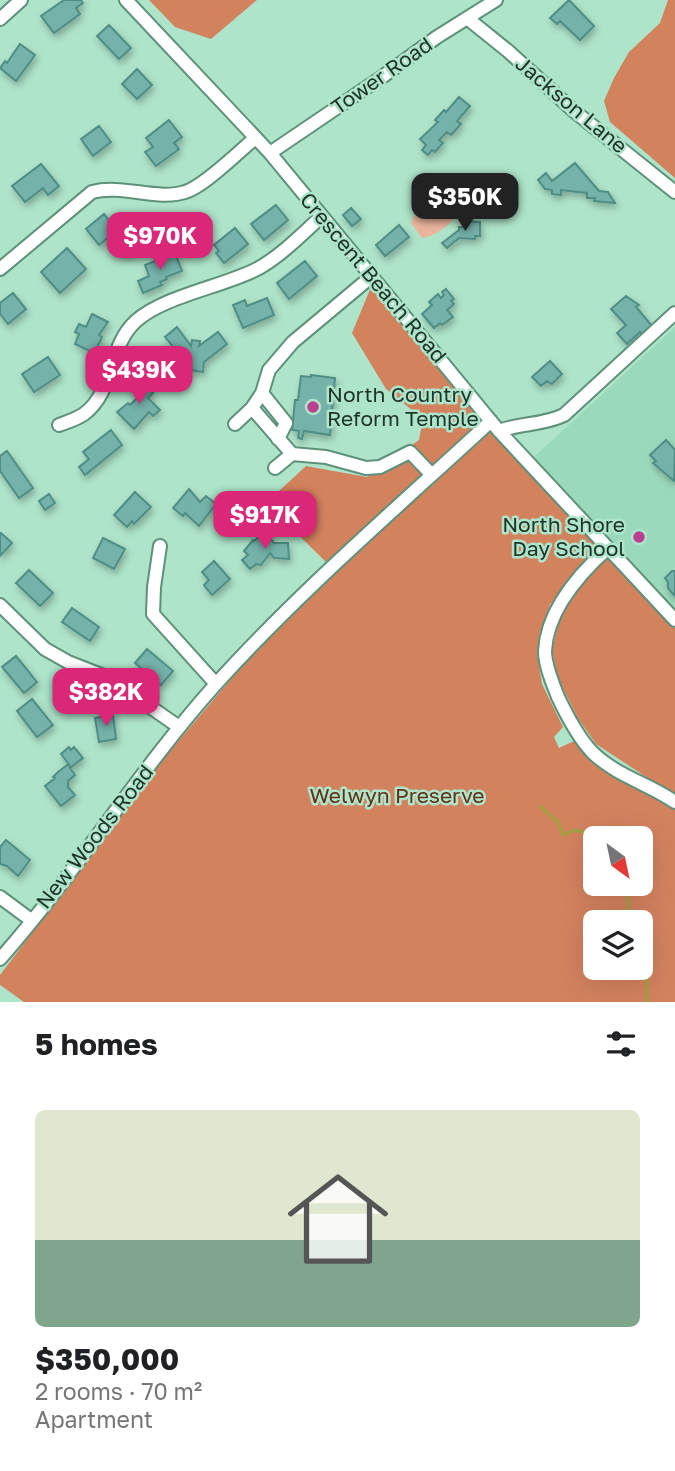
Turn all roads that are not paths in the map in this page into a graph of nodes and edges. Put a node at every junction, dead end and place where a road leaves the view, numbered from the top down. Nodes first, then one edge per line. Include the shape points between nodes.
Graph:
1 (21, 0) edge
2 (126, 0) edge
3 (495, 0) edge
4 (467, 18) junction
5 (0, 19) edge
6 (255, 138) junction
7 (270, 153) junction
8 (675, 192) edge
9 (322, 216) junction
10 (0, 268) edge
11 (372, 276) junction
12 (675, 313) edge
13 (262, 393) junction
14 (252, 408) junction
15 (235, 424) dead end
16 (59, 425) dead end
17 (495, 426) junction
18 (278, 439) junction
19 (292, 454) junction
20 (275, 468) dead end
21 (432, 475) junction
22 (160, 546) dead end
23 (608, 548) junction
24 (0, 605) edge
25 (675, 620) edge
26 (216, 684) junction
27 (179, 727) junction
28 (675, 802) edge
29 (0, 897) edge
30 (31, 920) junction
31 (0, 959) edge

1 - 5 street
2 - 6 street, Crescent Beach Road
3 - 4 street, Tower Road
4 - 7 street, Tower Road
4 - 8 street, Jackson Lane
6 - 7 street, Crescent Beach Road
6 - 10 street via 186,192 105,188 92,192
7 - 9 street, Crescent Beach Road
9 - 11 street, Crescent Beach Road
9 - 16 street via 259,268 136,320 116,351 107,383 95,403 83,415
11 - 13 street via 293,342 269,370
11 - 17 street, Crescent Beach Road
12 - 17 street via 564,415
13 - 14 street
13 - 18 street via 286,423
14 - 15 street
14 - 18 street
17 - 21 street, New Woods Road
17 - 23 street, Crescent Beach Road
18 - 19 street
19 - 20 street
19 - 21 street via 366,468 380,467 410,452
21 - 26 street, New Woods Road
22 - 26 street via 153,614
23 - 25 street, Crescent Beach Road
23 - 28 street via 573,584 552,618 545,653 552,683 566,716 593,752
24 - 27 street via 45,649 109,678
26 - 27 street, New Woods Road
27 - 30 street, New Woods Road
29 - 30 street
30 - 31 street, New Woods Road

